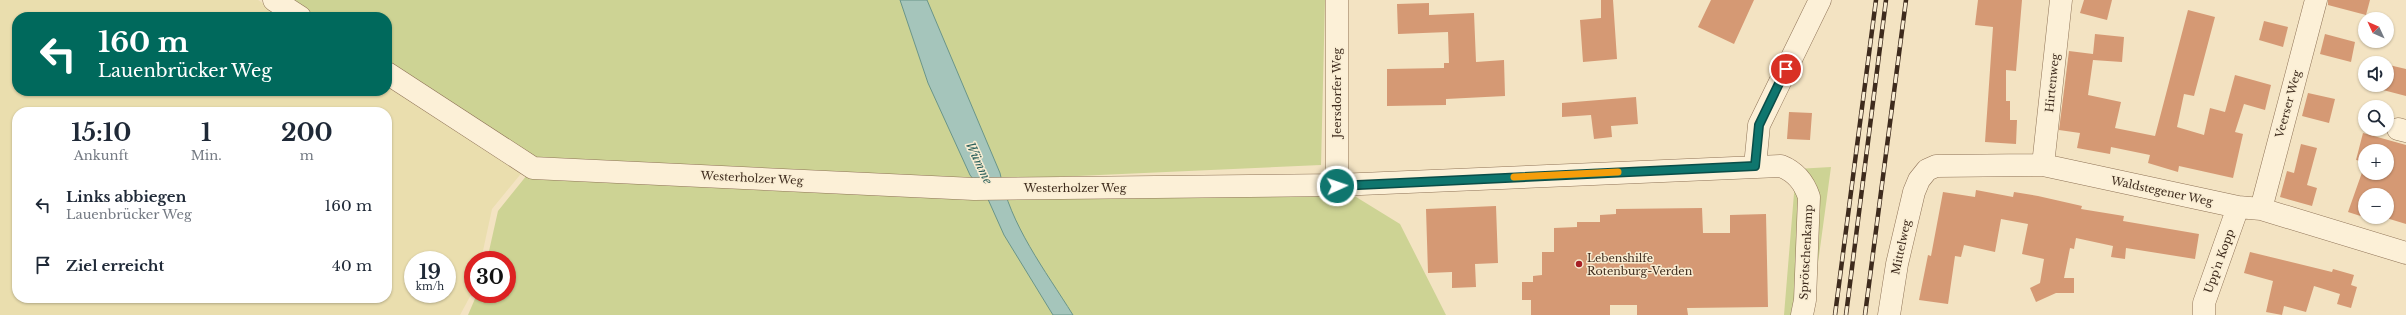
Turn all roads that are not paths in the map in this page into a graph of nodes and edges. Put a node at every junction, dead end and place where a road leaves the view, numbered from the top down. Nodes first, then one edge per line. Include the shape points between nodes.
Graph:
1 (274, 0) edge
2 (1337, 0) edge
3 (1820, 0) edge
4 (2061, 0) edge
5 (2316, 0) edge
6 (292, 12) edge
7 (392, 77) edge
8 (2043, 165) junction
9 (1755, 166) junction
10 (1791, 170) joint
11 (1919, 180) joint
12 (1337, 186) junction
13 (2238, 208) junction
14 (2261, 209) junction
15 (2406, 253) edge
16 (1802, 315) edge
17 (1889, 315) edge
18 (2204, 315) edge

1 - 6 street
2 - 12 street, Jeersdorfer Weg
3 - 9 street via 1759,125
4 - 8 street, Hirtenweg
5 - 14 street, Veerser Weg
7 - 12 street, Westerholzer Weg via 533,168 974,189
8 - 11 street, Waldstegener Weg via 1946,165 1926,170
8 - 13 street, Waldstegener Weg
9 - 10 street, Westerholzer Weg via 1781,166
9 - 12 street, Westerholzer Weg
10 - 16 street, Sprötschenkamp via 1805,186 1809,197 1805,300
11 - 17 street, Mittelweg via 1897,264
13 - 14 street, Waldstegener Weg
13 - 18 street, Upp'n Kopp via 2204,303
14 - 15 street, Waldstegener Weg

